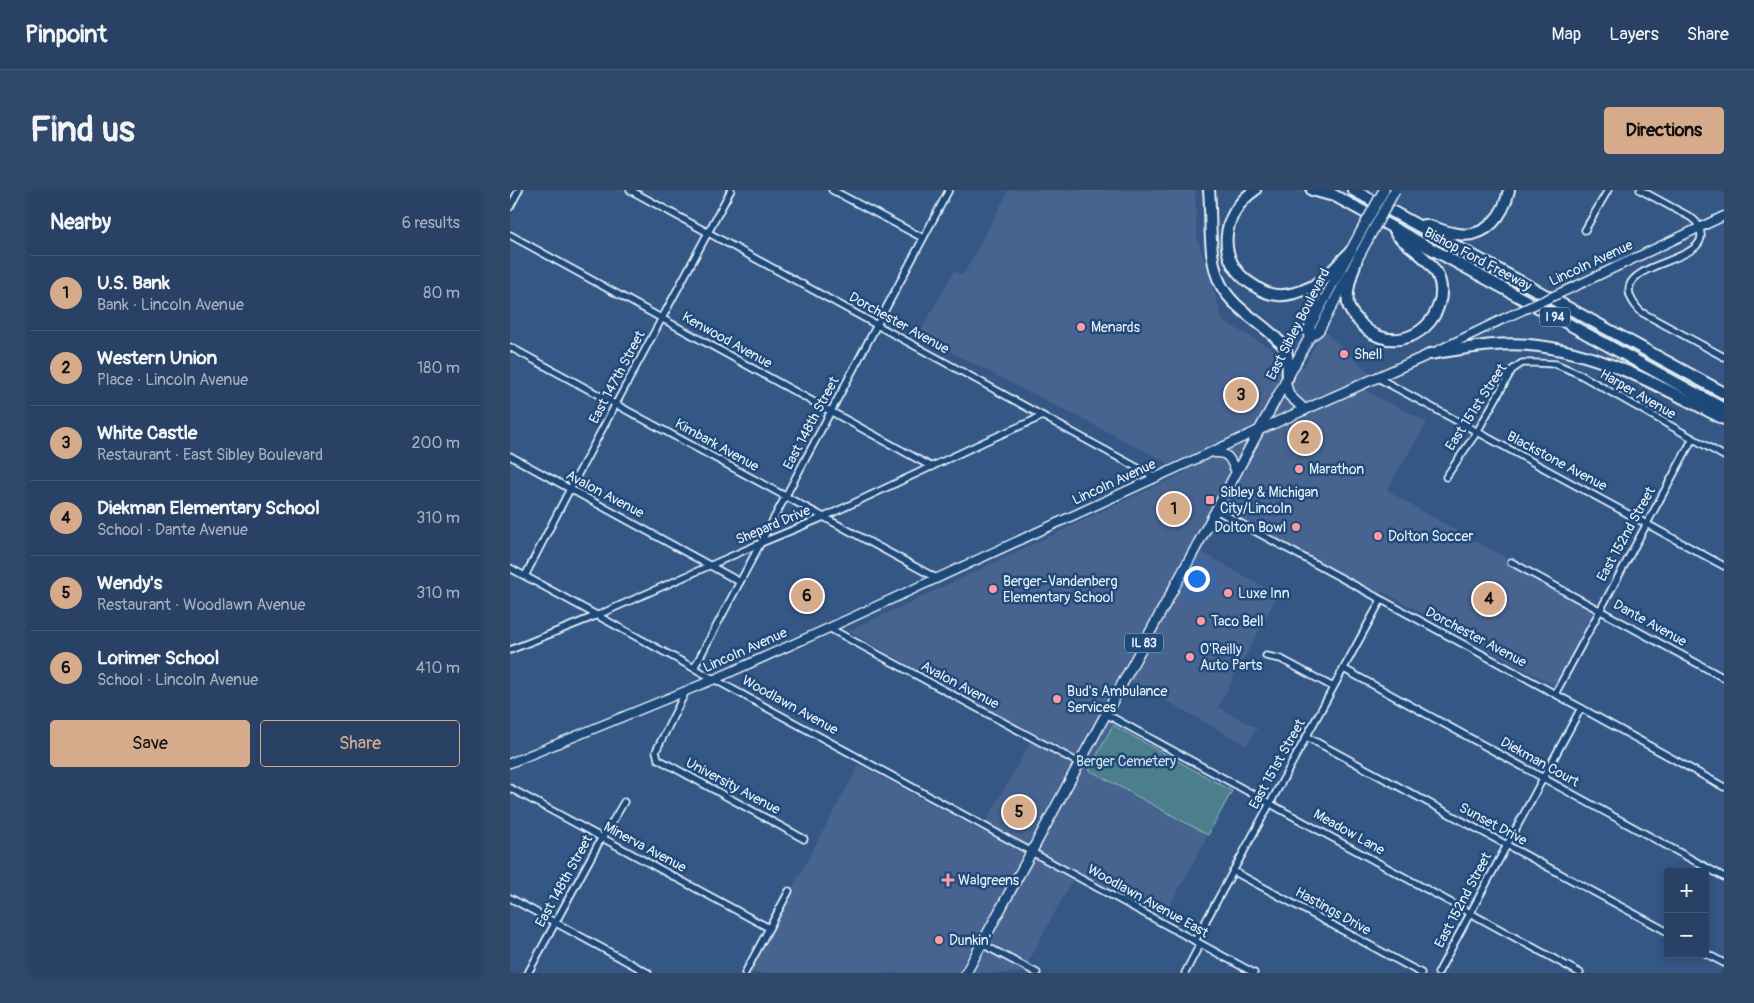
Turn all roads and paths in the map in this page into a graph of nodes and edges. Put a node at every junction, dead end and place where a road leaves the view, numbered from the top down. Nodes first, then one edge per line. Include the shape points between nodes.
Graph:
1 (519, 190) edge
2 (630, 190) edge
3 (731, 190) edge
4 (832, 190) edge
5 (949, 190) edge
6 (1209, 190) edge
7 (1255, 190) edge
8 (1312, 190) edge
9 (1324, 190) edge
10 (1353, 190) edge
11 (1362, 190) edge
12 (1384, 190) edge
13 (1395, 190) edge
14 (1509, 190) edge
15 (1608, 190) edge
16 (1640, 190) edge
17 (1335, 196) junction
18 (1372, 200) junction
19 (510, 207) edge
20 (1724, 216) edge
21 (1415, 224) junction
22 (1386, 225) junction
23 (1699, 227) junction
24 (1586, 230) dead end
25 (708, 234) junction
26 (510, 235) edge
27 (923, 238) junction
28 (1363, 239) junction
29 (1351, 251) junction
30 (1356, 262) junction
31 (662, 320) junction
32 (877, 325) junction
33 (1309, 338) junction
34 (510, 347) edge
35 (1430, 354) junction
36 (1724, 357) edge
37 (1535, 363) joint
38 (1378, 378) junction
39 (1287, 379) junction
40 (1724, 393) edge
41 (616, 404) junction
42 (1724, 409) edge
43 (1305, 410) junction
44 (831, 411) junction
45 (1043, 416) junction
46 (1724, 419) edge
47 (1259, 430) junction
48 (1477, 432) junction
49 (1692, 440) junction
50 (1210, 453) junction
51 (510, 456) edge
52 (1724, 456) edge
53 (932, 467) junction
54 (1236, 472) junction
55 (1446, 477) dead end
56 (1156, 478) junction
57 (570, 489) junction
58 (786, 496) junction
59 (1216, 510) junction
60 (824, 518) junction
61 (1646, 524) junction
62 (761, 543) junction
63 (1511, 562) dead end
64 (712, 566) junction
65 (1724, 566) edge
66 (510, 568) edge
67 (525, 576) junction
68 (938, 579) junction
69 (740, 582) junction
70 (1381, 600) junction
71 (1599, 610) junction
72 (598, 615) junction
73 (829, 628) junction
74 (510, 650) edge
75 (1266, 656) dead end
76 (694, 668) junction
77 (1344, 669) junction
78 (1724, 678) edge
79 (715, 679) junction
80 (1333, 688) junction
81 (686, 691) junction
82 (1555, 694) junction
83 (1581, 708) junction
84 (1106, 714) junction
85 (1306, 737) junction
86 (510, 763) edge
87 (1079, 764) junction
88 (1542, 777) junction
89 (1724, 786) edge
90 (510, 788) edge
91 (624, 802) dead end
92 (1270, 803) junction
93 (602, 837) junction
94 (804, 839) dead end
95 (1507, 845) junction
96 (1031, 852) junction
97 (1233, 871) junction
98 (1724, 876) edge
99 (789, 891) dead end
100 (510, 898) edge
101 (1471, 913) junction
102 (555, 923) junction
103 (769, 928) junction
104 (1664, 930) edge
105 (1198, 942) junction
106 (982, 944) junction
107 (1709, 955) edge
108 (1724, 963) edge
109 (528, 973) edge
110 (648, 973) edge
111 (745, 973) edge
112 (966, 973) edge
113 (1037, 973) edge
114 (1185, 973) edge
115 (1254, 973) edge
116 (1421, 973) edge
117 (1438, 973) edge
118 (1580, 973) edge

1 - 19 street
2 - 25 street, Dorchester Avenue
3 - 25 street, East 147th Street
4 - 27 street
5 - 27 street, East 148th Street
6 - 39 highway via 1214,270 1231,301 1284,347
7 - 29 highway via 1232,214 1227,235 1229,258 1248,282 1278,295 1295,293 1330,273
8 - 17 highway
9 - 17 highway, Bishop Ford Freeway / I 94
10 - 18 highway, Bishop Ford Freeway / I 94
11 - 18 highway
12 - 28 main road, East Sibley Boulevard / IL 83, bridge
13 - 28 main road, bridge
14 - 21 highway via 1497,220 1473,235
15 - 24 street
16 - 23 street via 1694,220
17 - 22 highway, Bishop Ford Freeway / I 94
18 - 21 highway, Bishop Ford Freeway / I 94
20 - 23 street, Lincoln Avenue
21 - 40 highway, Bishop Ford Freeway / I 94
22 - 30 highway via 1423,256 1438,276 1442,297 1432,321 1422,331 1396,339 1382,338 1362,326 1348,304
22 - 42 highway, Bishop Ford Freeway / I 94
23 - 35 street, Lincoln Avenue, bridge
23 - 36 street via 1701,241 1693,250 1641,272 1632,280 1629,291 1641,312
25 - 31 street, East 147th Street
25 - 32 street, Dorchester Avenue
26 - 31 street, Kenwood Avenue
27 - 32 street, East 148th Street
28 - 29 main road, East Sibley Boulevard / IL 83
28 - 30 main road
29 - 33 main road, East Sibley Boulevard / IL 83 via 1309,328
30 - 33 main road via 1319,330
31 - 41 street, East 147th Street
31 - 44 street, Kenwood Avenue
32 - 44 street, East 148th Street
32 - 45 street, Dorchester Avenue
33 - 39 main road, East Sibley Boulevard / IL 83
34 - 41 street, Kimbark Avenue
35 - 38 main road, Lincoln Avenue
35 - 46 highway via 1491,345 1529,345 1570,353 1648,380
37 - 48 street, East 151st Street via 1522,363 1512,370
37 - 49 street, Harper Avenue via 1556,364 1579,374
38 - 43 main road, Lincoln Avenue
38 - 48 street, Blackstone Avenue
39 - 43 main road via 1289,395
39 - 47 main road, East Sibley Boulevard / IL 83
41 - 57 street, East 147th Street
41 - 58 street, Kimbark Avenue
43 - 47 main road, Lincoln Avenue
44 - 53 street, Kenwood Avenue
44 - 58 street, East 148th Street
45 - 53 street, Shepard Drive
45 - 56 street, Dorchester Avenue
47 - 50 street, Lincoln Avenue
47 - 54 main road, East Sibley Boulevard / IL 83
48 - 55 street, East 151st Street
48 - 61 street, Blackstone Avenue
49 - 52 street, Harper Avenue
49 - 61 street, East 152nd Street
50 - 54 street via 1227,455
50 - 56 street, Lincoln Avenue
51 - 57 street, Avalon Avenue
53 - 60 street, Shepard Drive
54 - 59 main road, East Sibley Boulevard / IL 83
56 - 68 street, Lincoln Avenue
57 - 64 street, Avalon Avenue
57 - 67 street, East 147th Street
58 - 60 street, Kimbark Avenue
58 - 62 street, East 148th Street
59 - 70 street, Dorchester Avenue
59 - 84 main road, East Sibley Boulevard / IL 83
60 - 62 street, Shepard Drive
60 - 68 street, Kimbark Avenue
61 - 65 street, Blackstone Avenue
61 - 71 street, East 152nd Street
62 - 64 street, Shepard Drive
62 - 69 street, East 148th Street
63 - 71 street, Dante Avenue
64 - 69 street, Avalon Avenue
64 - 72 street, Shepard Drive
66 - 67 street, Woodlawn Avenue
67 - 72 street, Woodlawn Avenue
68 - 73 street, Lincoln Avenue
69 - 76 street, East 148th Street
70 - 77 street, East 151st Street
70 - 82 street, Dorchester Avenue
71 - 78 street, Dante Avenue
71 - 82 street, East 152nd Street
72 - 74 street, Shepard Drive
72 - 76 street, Woodlawn Avenue
73 - 79 street, Lincoln Avenue
73 - 87 street, Avalon Avenue
75 - 80 street via 1281,659
76 - 79 street, Woodlawn Avenue
77 - 80 street, East 151st Street
77 - 88 street, Diekman Court
79 - 81 street, Lincoln Avenue
79 - 96 street, Woodlawn Avenue
80 - 85 street, East 151st Street
81 - 86 street, Lincoln Avenue
81 - 94 street, University Avenue via 656,756 661,762
82 - 83 street, Dorchester Avenue
83 - 88 street, East 152nd Street
83 - 89 street, Dorchester Avenue
84 - 87 main road, East Sibley Boulevard / IL 83
84 - 92 street, Meadow Lane
85 - 92 street, East 151st Street
85 - 95 street, Sunset Drive
87 - 96 main road, East Sibley Boulevard / IL 83
88 - 95 street, East 152nd Street
88 - 98 street, Diekman Court
90 - 93 street, Minerva Avenue
91 - 93 street, East 148th Street
92 - 97 street, East 151st Street
92 - 101 street, Meadow Lane
93 - 102 street, East 148th Street
93 - 103 street, Minerva Avenue
95 - 101 street, East 152nd Street
95 - 104 street, Sunset Drive
96 - 105 street, Woodlawn Avenue East
96 - 106 main road, East Sibley Boulevard / IL 83
97 - 105 street, East 151st Street
97 - 116 street, Hastings Drive
99 - 103 street
100 - 102 street
101 - 117 street, East 152nd Street
101 - 118 street, Meadow Lane
102 - 109 street, East 148th Street
102 - 110 street
103 - 111 street
105 - 114 street, East 151st Street
105 - 115 street, Woodlawn Avenue East
106 - 112 main road, East Sibley Boulevard / IL 83
106 - 113 street
107 - 108 street

